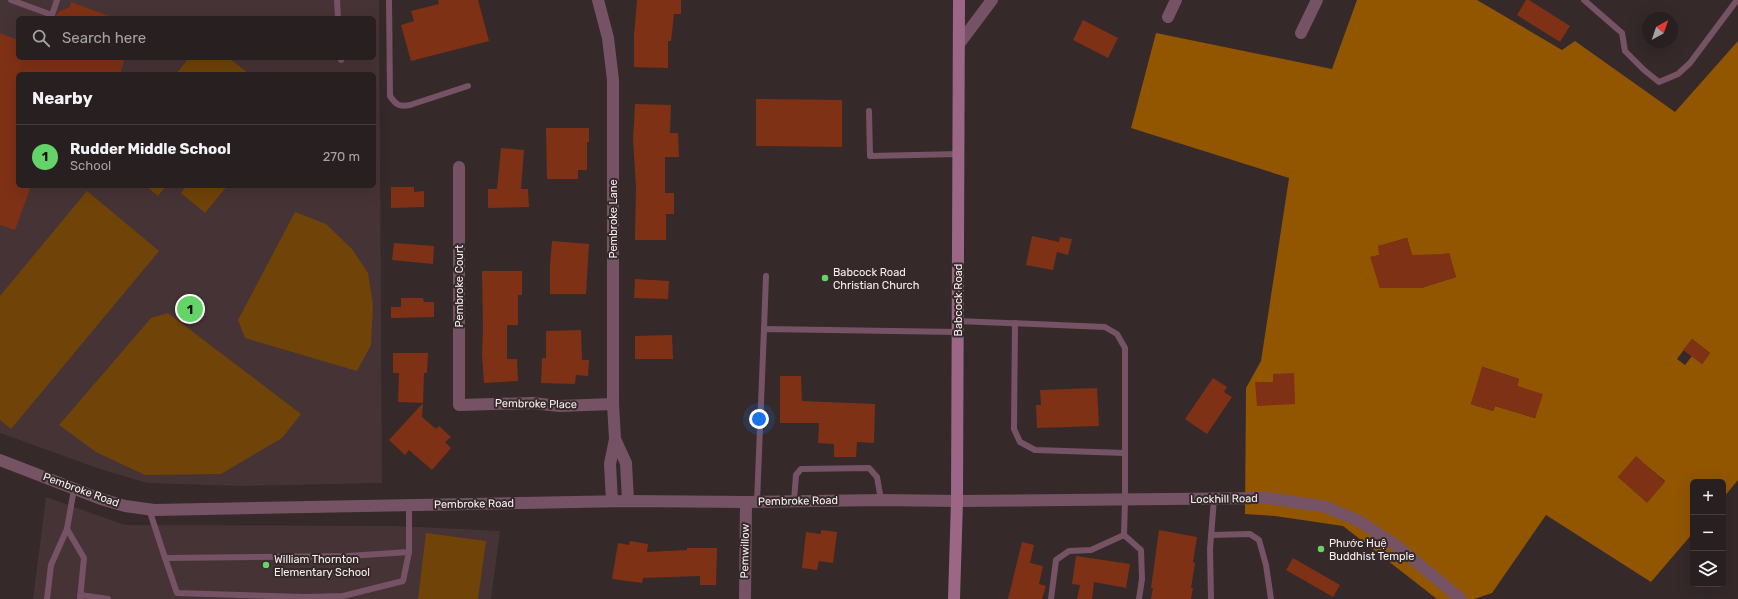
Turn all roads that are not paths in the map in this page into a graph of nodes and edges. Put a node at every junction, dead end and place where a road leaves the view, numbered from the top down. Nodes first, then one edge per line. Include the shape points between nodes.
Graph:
1 (12, 0) edge
2 (58, 0) edge
3 (337, 0) edge
4 (389, 0) edge
5 (598, 0) edge
6 (959, 0) edge
7 (992, 0) edge
8 (1176, 0) edge
9 (1317, 0) edge
10 (1584, 0) edge
11 (1737, 0) edge
12 (338, 16) edge
13 (1168, 17) dead end
14 (1301, 33) dead end
15 (959, 44) junction
16 (468, 86) dead end
17 (869, 111) dead end
18 (959, 154) junction
19 (459, 167) dead end
20 (766, 276) dead end
21 (1015, 323) junction
22 (958, 327) junction
23 (764, 329) junction
24 (459, 404) joint
25 (613, 404) junction
26 (615, 439) junction
27 (1125, 453) junction
28 (0, 460) edge
29 (74, 489) junction
30 (1214, 499) junction
31 (881, 500) junction
32 (1125, 500) junction
33 (612, 501) junction
34 (628, 501) junction
35 (794, 501) junction
36 (956, 501) junction
37 (752, 502) junction
38 (409, 505) junction
39 (149, 509) junction
40 (67, 529) junction
41 (1124, 535) junction
42 (1211, 535) junction
43 (409, 552) junction
44 (165, 558) junction
45 (80, 597) edge
46 (47, 599) edge
47 (108, 599) edge
48 (745, 599) edge
49 (954, 599) edge
50 (1051, 599) edge
51 (1139, 599) edge
52 (1211, 599) edge
53 (1271, 599) edge
54 (1461, 599) edge

1 - 2 lane via 52,15
3 - 12 lane
4 - 16 lane via 390,96 394,103 400,106 410,105
5 - 25 street, Pembroke Lane via 608,38 613,80
6 - 15 main road, Babcock Road
7 - 15 street
8 - 13 street
9 - 14 street
10 - 11 lane via 1622,33 1625,50 1658,82 1678,74 1690,63
15 - 18 main road, Babcock Road
17 - 18 lane via 870,156
18 - 22 main road, Babcock Road
19 - 24 street, Pembroke Court
20 - 23 lane
21 - 22 lane
21 - 27 lane via 1105,327 1117,334 1126,348
21 - 27 lane via 1014,430 1020,442 1035,450
22 - 23 lane
22 - 36 main road, Babcock Road
23 - 37 lane
24 - 25 street, Pembroke Place
25 - 26 street, Pembroke Lane
26 - 33 street, Pembroke Lane via 610,464
26 - 34 street, Pembroke Lane via 626,463
27 - 32 lane
28 - 29 street, Pembroke Road
29 - 39 street, Pembroke Road via 125,506
29 - 40 lane
30 - 32 street, Lockhill Road
30 - 42 lane
30 - 54 street, Lockhill Road via 1268,498 1326,507 1359,521 1382,535
31 - 35 street, Pembroke Road
31 - 35 lane via 877,477 869,468 816,468 801,469 796,476
31 - 36 street, Pembroke Road
32 - 36 street, Lockhill Road
32 - 41 lane
33 - 34 street, Pembroke Road
33 - 38 street, Pembroke Road
34 - 37 street, Pembroke Road
35 - 37 street, Pembroke Road
36 - 49 main road, Babcock Road
37 - 48 street, Pemwillow
38 - 39 street, Pembroke Road
38 - 43 lane
39 - 44 lane
40 - 45 lane via 84,558
40 - 46 lane via 51,565
41 - 50 lane via 1091,550 1070,551 1056,560
41 - 51 lane via 1142,550
42 - 52 lane
42 - 53 lane via 1250,534 1259,540
43 - 44 lane via 348,556
43 - 44 lane via 403,581 342,596 177,593
45 - 47 lane

